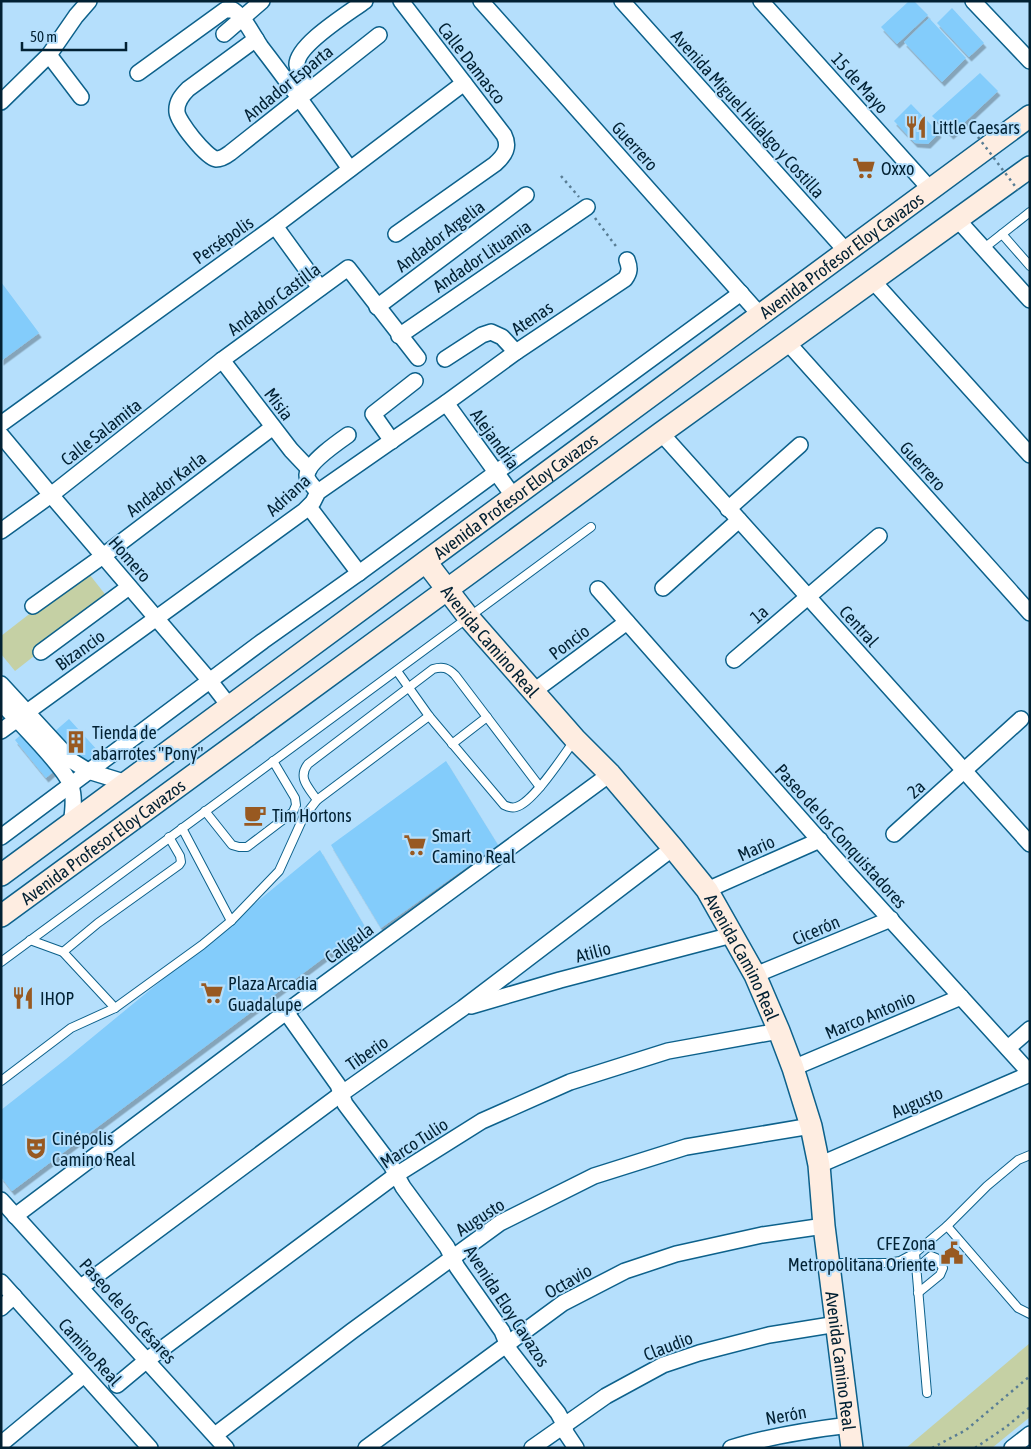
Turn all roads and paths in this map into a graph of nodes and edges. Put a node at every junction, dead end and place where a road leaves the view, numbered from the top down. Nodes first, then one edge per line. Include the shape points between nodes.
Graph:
1 (89, 1) edge
2 (262, 1) edge
3 (365, 1) edge
4 (400, 1) edge
5 (481, 1) edge
6 (622, 1) edge
7 (761, 1) edge
8 (973, 1) edge
9 (242, 18) junction
10 (224, 34) dead end
11 (379, 35) dead end
12 (256, 39) junction
13 (49, 55) junction
14 (1030, 61) edge
15 (138, 73) dead end
16 (464, 82) junction
17 (305, 94) junction
18 (81, 96) dead end
19 (1, 102) edge
20 (1030, 116) edge
21 (978, 138) dead end
22 (1030, 167) edge
23 (350, 169) junction
24 (931, 190) junction
25 (1018, 190) dead end
26 (526, 195) dead end
27 (587, 207) dead end
28 (1030, 212) edge
29 (957, 219) junction
30 (275, 226) junction
31 (396, 234) dead end
32 (1002, 234) junction
33 (983, 249) junction
34 (847, 252) junction
35 (627, 260) dead end
36 (1030, 266) edge
37 (873, 281) junction
38 (320, 288) junction
39 (741, 293) junction
40 (1030, 300) edge
41 (377, 307) junction
42 (761, 316) junction
43 (399, 336) junction
44 (788, 343) junction
45 (516, 352) junction
46 (418, 358) dead end
47 (222, 360) junction
48 (445, 360) dead end
49 (415, 381) dead end
50 (446, 403) junction
51 (1, 424) edge
52 (273, 427) junction
53 (661, 433) junction
54 (1, 435) edge
55 (348, 435) dead end
56 (392, 441) junction
57 (800, 445) dead end
58 (1030, 455) edge
59 (309, 469) junction
60 (496, 471) junction
61 (318, 492) junction
62 (50, 495) junction
63 (514, 497) junction
64 (309, 506) junction
65 (734, 514) junction
66 (591, 527) dead end
67 (1, 531) edge
68 (879, 536) dead end
69 (103, 556) junction
70 (426, 562) junction
71 (359, 572) junction
72 (129, 587) junction
73 (663, 588) dead end
74 (446, 589) junction
75 (598, 589) dead end
76 (808, 597) junction
77 (33, 606) dead end
78 (1030, 613) edge
79 (156, 618) junction
80 (469, 618) junction
81 (627, 622) junction
82 (41, 652) dead end
83 (734, 660) dead end
84 (396, 671) junction
85 (210, 681) junction
86 (1, 684) edge
87 (408, 688) junction
88 (534, 691) junction
89 (1, 703) edge
90 (230, 707) junction
91 (22, 716) junction
92 (429, 716) junction
93 (487, 717) junction
94 (1021, 720) dead end
95 (1, 731) edge
96 (575, 739) junction
97 (452, 744) junction
98 (273, 761) junction
99 (88, 771) junction
100 (964, 772) junction
101 (610, 774) junction
102 (127, 783) junction
103 (71, 785) junction
104 (540, 787) junction
105 (317, 800) junction
106 (205, 811) junction
107 (71, 824) junction
108 (182, 828) junction
109 (894, 834) dead end
110 (1, 837) edge
111 (169, 837) junction
112 (820, 840) junction
113 (1030, 844) edge
114 (673, 848) junction
115 (1, 875) edge
116 (707, 890) junction
117 (1, 916) edge
118 (891, 919) junction
119 (231, 921) junction
120 (732, 935) junction
121 (30, 940) junction
122 (63, 952) junction
123 (1, 962) edge
124 (755, 975) junction
125 (961, 997) junction
126 (115, 1008) junction
127 (464, 1008) junction
128 (286, 1012) junction
129 (1030, 1029) edge
130 (779, 1031) junction
131 (1008, 1048) junction
132 (793, 1068) junction
133 (1030, 1074) edge
134 (1, 1081) edge
135 (341, 1094) junction
136 (811, 1126) junction
137 (1030, 1155) edge
138 (819, 1165) junction
139 (396, 1175) junction
140 (1, 1200) edge
141 (16, 1216) junction
142 (824, 1226) junction
143 (946, 1226) junction
144 (915, 1253) junction
145 (452, 1258) junction
146 (829, 1264) junction
147 (916, 1269) junction
148 (1, 1282) edge
149 (81, 1287) junction
150 (918, 1293) junction
151 (14, 1296) junction
152 (1, 1308) edge
153 (1030, 1314) edge
154 (837, 1324) junction
155 (508, 1344) junction
156 (147, 1360) junction
157 (84, 1375) junction
158 (1030, 1376) edge
159 (117, 1385) dead end
160 (927, 1393) dead end
161 (1030, 1407) edge
162 (564, 1424) junction
163 (849, 1424) junction
164 (1030, 1434) edge
165 (214, 1435) junction
166 (1, 1444) edge
167 (149, 1447) edge
168 (226, 1448) edge
169 (366, 1448) edge
170 (532, 1448) edge
171 (576, 1448) edge
172 (731, 1448) edge
173 (852, 1448) edge
174 (932, 1448) edge
175 (975, 1448) edge
176 (1012, 1448) edge

1 - 13 street
2 - 9 street
3 - 17 street via 311,42 299,56 298,70
4 - 16 street, Calle Damasco
5 - 39 street, Guerrero
6 - 34 street, Avenida Miguel Hidalgo y Costilla
7 - 24 street, 15 de Mayo
8 - 14 street
9 - 10 street
9 - 12 street
9 - 15 street via 233,10 225,10
11 - 17 street, Andador Esparta
12 - 17 street
12 - 17 street, Andador Esparta via 181,95 177,113 188,132 211,157 218,159
13 - 18 street
13 - 19 street
16 - 23 street, Persépolis
16 - 31 street, Calle Damasco via 504,135 507,149 495,164
17 - 23 street
20 - 24 main road, Avenida Profesor Eloy Cavazos
21 - 25 path, bridge
22 - 29 main road, Avenida Profesor Eloy Cavazos
23 - 30 street, Persépolis
24 - 34 main road, Avenida Profesor Eloy Cavazos
26 - 41 street, Andador Argelia
27 - 43 street, Andador Lituania
28 - 32 lane
29 - 33 street
29 - 37 main road, Avenida Profesor Eloy Cavazos
30 - 38 street
30 - 51 street, Persépolis
32 - 33 lane
32 - 36 lane
33 - 40 street
34 - 42 main road, Avenida Profesor Eloy Cavazos
35 - 45 street, Atenas via 630,268 625,279
37 - 44 main road, Avenida Profesor Eloy Cavazos
37 - 58 street
38 - 41 street, Andador Castilla via 348,268
38 - 47 street, Andador Castilla
39 - 42 street, Guerrero
39 - 60 street
41 - 43 street
42 - 63 main road, Avenida Profesor Eloy Cavazos
43 - 46 street
44 - 53 main road, Avenida Profesor Eloy Cavazos
44 - 78 street, Guerrero
45 - 48 street via 502,337 491,332
45 - 50 street, Atenas
47 - 52 street, Misia
47 - 62 street, Calle Salamita
49 - 56 street via 373,414
50 - 56 street, Adriana
50 - 60 street, Alejandría
52 - 59 street, Misia
52 - 69 street, Andador Karla
53 - 65 street, Central
53 - 74 main road, Avenida Profesor Eloy Cavazos
54 - 62 street, Homero
55 - 59 street
56 - 61 street, Adriana
57 - 65 street
59 - 61 street via 309,480
60 - 63 street, Alejandría
60 - 71 street
61 - 64 street, Adriana
62 - 67 street, Calle Salamita
62 - 69 street, Homero
63 - 70 main road, Avenida Profesor Eloy Cavazos
64 - 71 street
64 - 79 street, Adriana
65 - 73 street
65 - 76 street, Central
66 - 80 lane
68 - 76 street, 1a
69 - 72 street, Homero
69 - 77 street, Andador Karla
70 - 74 main road, Avenida Camino Real
70 - 90 main road, Avenida Profesor Eloy Cavazos
71 - 85 street
72 - 79 street, Homero
72 - 82 street
74 - 80 main road, Avenida Camino Real
74 - 117 main road, Avenida Profesor Eloy Cavazos
75 - 81 street, Paseo de los Conquistadores
76 - 83 street, 1a
76 - 100 street, Central
79 - 85 street, Homero
79 - 91 street, Bizancio
80 - 84 lane
80 - 88 main road, Avenida Camino Real
81 - 88 street, Poncio
81 - 112 street, Paseo de los Conquistadores
84 - 87 lane
84 - 98 lane
85 - 90 street, Homero
85 - 99 street
86 - 91 street
87 - 92 lane
87 - 93 lane via 433,669 445,668 455,675
87 - 105 lane via 308,764 303,772 304,782
88 - 96 main road, Avenida Camino Real
89 - 91 street
90 - 102 main road, Avenida Profesor Eloy Cavazos
91 - 95 street, Bizancio
91 - 99 street
91 - 103 street
92 - 97 lane
92 - 105 lane
93 - 97 lane
93 - 104 lane
94 - 100 street, 2a
96 - 101 main road, Avenida Camino Real
96 - 104 lane
97 - 104 lane via 504,805 517,807
98 - 106 lane
98 - 106 lane via 296,805 293,812 247,847 232,844
99 - 102 street
99 - 103 street
100 - 109 street, 2a
100 - 113 street, Central
101 - 114 main road, Avenida Camino Real
101 - 128 street, Calígula
102 - 107 main road, Avenida Profesor Eloy Cavazos
103 - 107 street via 74,803
103 - 110 street
105 - 119 lane via 303,818 279,871
106 - 108 lane
107 - 115 main road, Avenida Profesor Eloy Cavazos
108 - 111 lane
108 - 119 lane
111 - 121 lane
111 - 122 lane via 180,856 179,865
112 - 116 street, Mario
112 - 118 street, Paseo de los Conquistadores
114 - 116 main road, Avenida Camino Real
114 - 127 street, Tiberio
116 - 120 main road, Avenida Camino Real
118 - 124 street, Cicerón
118 - 125 street, Paseo de los Conquistadores
119 - 126 lane
120 - 124 main road, Avenida Camino Real
120 - 127 street, Atilio
121 - 122 lane
121 - 123 lane
122 - 126 lane
124 - 130 main road, Avenida Camino Real
125 - 131 street, Paseo de los Conquistadores
125 - 132 street, Marco Antonio
126 - 134 lane via 71,1028
127 - 135 street, Tiberio
128 - 135 street, Avenida Eloy Cavazos via 338,1085
128 - 141 street, Calígula
129 - 131 street
130 - 132 main road, Avenida Camino Real
130 - 139 street, Marco Tulio via 668,1051 570,1082 482,1121
131 - 133 street, Paseo de los Conquistadores
132 - 136 main road, Avenida Camino Real
133 - 138 street, Augusto
135 - 139 street, Avenida Eloy Cavazos
135 - 149 street, Tiberio
136 - 138 main road, Avenida Camino Real
136 - 145 street, Augusto via 686,1147 594,1176 500,1223
137 - 143 lane via 1018,1160 987,1186
138 - 142 main road, Avenida Camino Real
139 - 145 street, Avenida Eloy Cavazos via 447,1246
139 - 156 street, Marco Tulio
140 - 141 street, Paseo de los Césares
141 - 149 street, Paseo de los Césares
142 - 146 main road, Avenida Camino Real
142 - 155 street, Octavio via 762,1235 676,1254 625,1271 563,1303
143 - 144 lane
143 - 153 lane via 1018,1308
144 - 146 lane via 887,1263
144 - 147 lane
145 - 155 street, Avenida Eloy Cavazos
145 - 165 street, Augusto
146 - 154 main road, Avenida Camino Real
147 - 150 lane
147 - 150 lane via 931,1256 943,1268 940,1275
148 - 151 street, Camino Real
149 - 156 street, Paseo de los Césares
150 - 160 lane
151 - 152 street
151 - 157 street, Camino Real
154 - 162 street, Claudio via 769,1335 662,1365
154 - 163 main road, Avenida Camino Real
155 - 162 street, Avenida Eloy Cavazos
155 - 169 street, Octavio
156 - 159 street, Marco Tulio
156 - 165 street, Paseo de los Césares
157 - 166 street
157 - 167 street, Camino Real
158 - 174 path via 966,1430
161 - 175 path
162 - 170 street, Claudio
162 - 171 street, Avenida Eloy Cavazos
163 - 172 street, Nerón via 755,1440
163 - 173 main road, Avenida Camino Real
164 - 176 street
165 - 168 street, Paseo de los Césares

